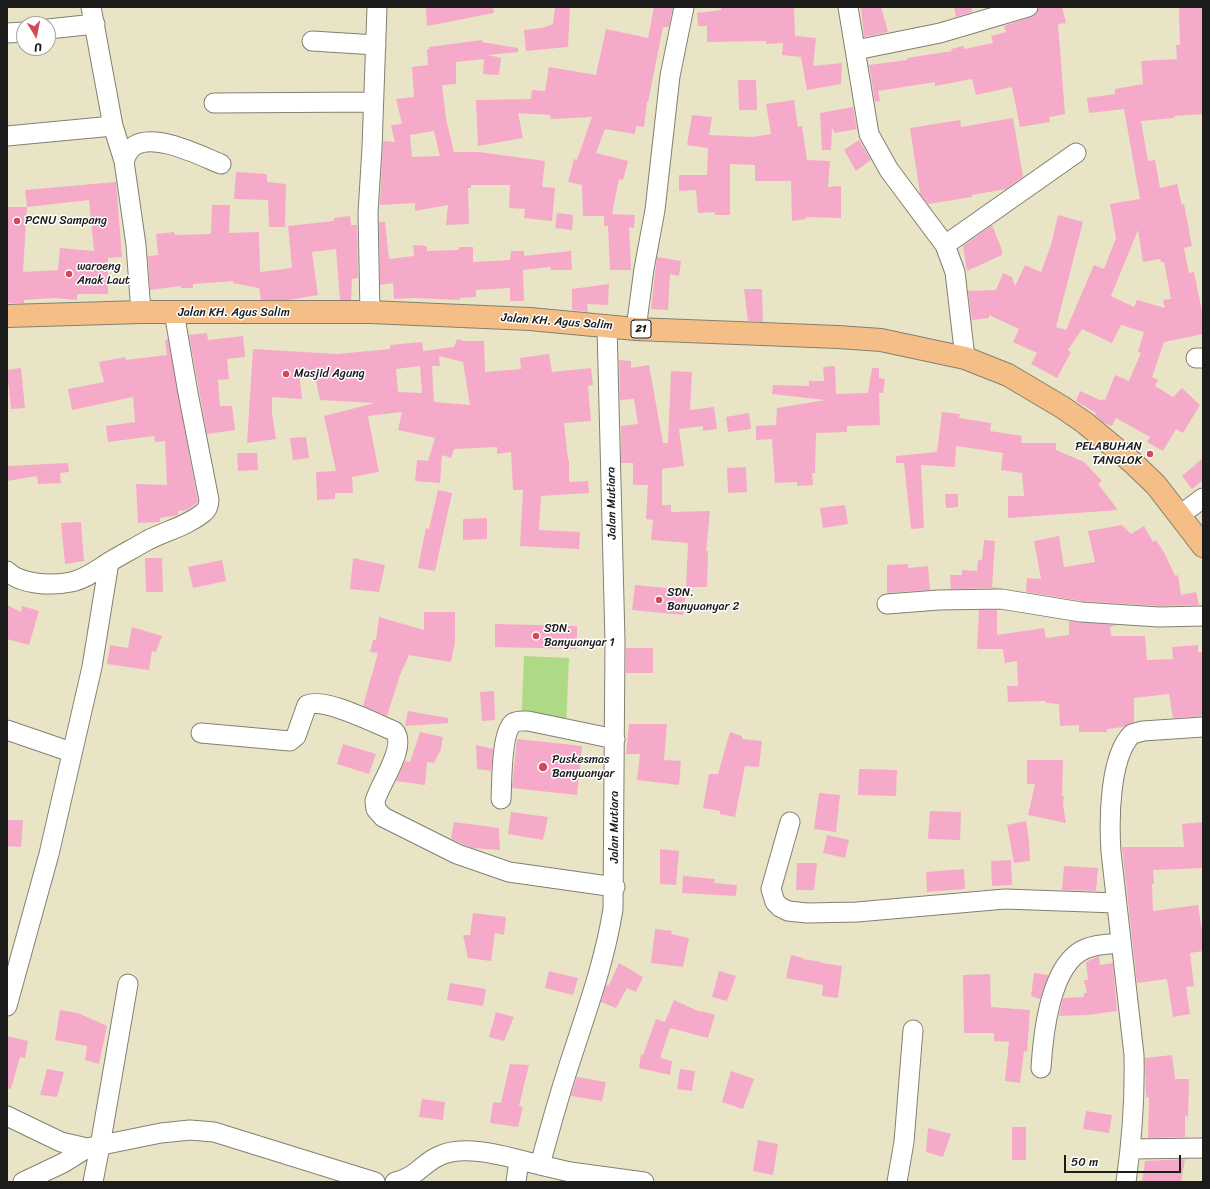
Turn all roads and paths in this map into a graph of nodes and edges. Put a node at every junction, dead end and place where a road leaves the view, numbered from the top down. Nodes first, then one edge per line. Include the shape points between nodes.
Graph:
1 (377, 7) edge
2 (684, 7) edge
3 (848, 7) edge
4 (1028, 7) edge
5 (93, 16) edge
6 (56, 27) edge
7 (312, 41) dead end
8 (376, 45) junction
9 (856, 50) junction
10 (373, 102) junction
11 (214, 103) dead end
12 (113, 126) junction
13 (7, 136) edge
14 (1076, 153) dead end
15 (124, 161) junction
16 (221, 164) dead end
17 (945, 245) junction
18 (141, 312) junction
19 (174, 312) junction
20 (370, 312) junction
21 (7, 316) edge
22 (607, 326) junction
23 (636, 329) junction
24 (964, 358) junction
25 (1203, 498) edge
26 (1180, 515) junction
27 (1203, 546) edge
28 (109, 562) junction
29 (7, 571) edge
30 (887, 604) dead end
31 (1203, 616) edge
32 (1203, 727) edge
33 (7, 730) edge
34 (200, 733) dead end
35 (615, 739) junction
36 (71, 752) junction
37 (501, 799) dead end
38 (790, 822) dead end
39 (614, 887) junction
40 (1116, 903) junction
41 (1121, 942) junction
42 (128, 984) dead end
43 (7, 1006) edge
44 (913, 1030) dead end
45 (1041, 1068) dead end
46 (7, 1116) edge
47 (94, 1147) junction
48 (1203, 1148) edge
49 (1131, 1149) junction
50 (519, 1160) junction
51 (540, 1165) junction
52 (569, 1177) edge
53 (24, 1182) edge
54 (92, 1182) edge
55 (375, 1182) edge
56 (395, 1182) edge
57 (516, 1182) edge
58 (644, 1182) edge
59 (897, 1182) edge
60 (1126, 1182) edge

1 - 8 street
2 - 23 street via 670,76 655,210
3 - 9 street
4 - 9 street via 940,33
5 - 6 street
5 - 12 street
7 - 8 street
8 - 10 street
9 - 17 street via 869,134 890,170
10 - 11 street
10 - 20 street via 368,212
12 - 13 street
12 - 15 street
14 - 17 street
15 - 16 street via 132,147 143,142 154,142 187,150
15 - 18 street via 136,244
17 - 24 street via 955,272
18 - 19 highway, Jalan KH. Agus Salim / 21
18 - 21 highway, Jalan KH. Agus Salim / 21
19 - 20 highway, Jalan KH. Agus Salim / 21
19 - 28 street via 209,506 202,514
20 - 22 highway, Jalan KH. Agus Salim / 21 via 530,319
22 - 23 highway, Jalan KH. Agus Salim / 21
22 - 35 street, Jalan Mutiara
23 - 24 highway, Jalan KH. Agus Salim / 21 via 881,340
24 - 26 highway, Jalan KH. Agus Salim / 21 via 1008,375 1085,423 1156,485
25 - 26 street
26 - 27 highway, Jalan KH. Agus Salim / 21
28 - 29 street via 85,577 60,584 30,582
28 - 36 street via 92,667
30 - 31 street via 939,600 1001,600 1081,612 1159,617
32 - 40 street via 1136,732 1130,736 1126,744 1114,780 1109,819
33 - 36 street
34 - 39 street via 290,741 296,736 307,705 313,703 334,707 394,731 398,737 399,747 375,801 379,815 457,854 509,872
35 - 37 street via 528,721 514,722 507,732
35 - 39 street, Jalan Mutiara
36 - 43 street via 48,854
38 - 40 street via 771,889 775,902 788,911 857,912 1006,899
39 - 51 street, Jalan Mutiara via 602,968 563,1083
40 - 41 street
41 - 45 street via 1084,949 1067,964 1048,1013
41 - 49 street via 1134,1055
42 - 47 street
44 - 59 street via 904,1142
46 - 47 street via 61,1142
47 - 53 street
47 - 54 street
47 - 55 street via 161,1133 190,1130 214,1132
48 - 49 street
49 - 60 street
50 - 51 street
50 - 56 street via 495,1154 454,1151 436,1157 414,1175
50 - 57 street
51 - 52 street
52 - 58 street

